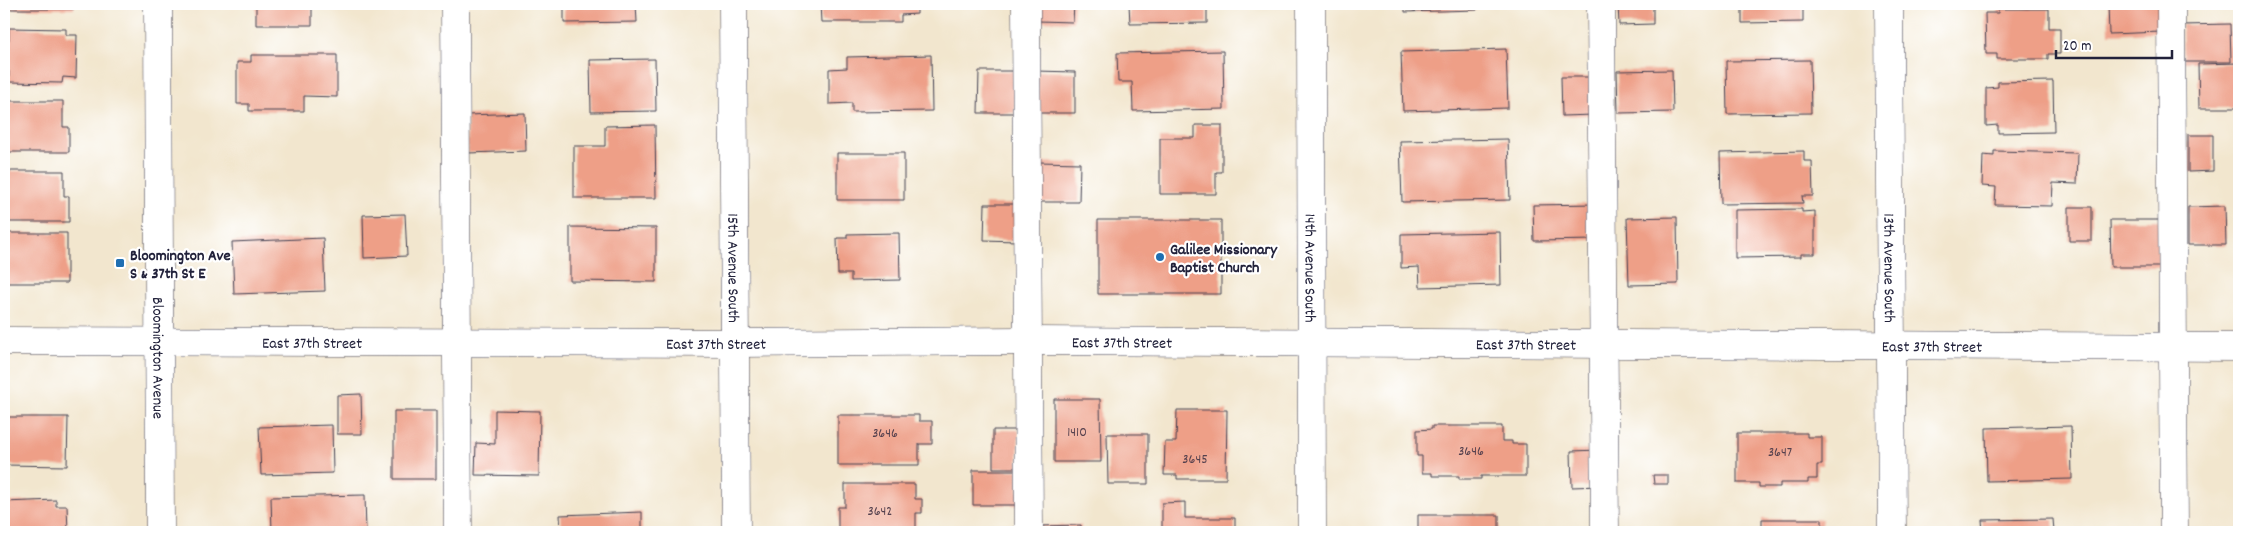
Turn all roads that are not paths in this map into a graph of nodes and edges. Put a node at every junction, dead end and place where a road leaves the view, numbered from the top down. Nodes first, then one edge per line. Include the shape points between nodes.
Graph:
1 (158, 4) edge
2 (455, 4) edge
3 (734, 4) edge
4 (1026, 4) edge
5 (1311, 4) edge
6 (1601, 4) edge
7 (1889, 4) edge
8 (2171, 4) edge
9 (457, 341) junction
10 (1028, 341) junction
11 (4, 342) edge
12 (160, 343) junction
13 (735, 343) junction
14 (1311, 343) junction
15 (1604, 344) junction
16 (1890, 345) junction
17 (2173, 347) junction
18 (2239, 347) edge
19 (160, 532) edge
20 (458, 532) edge
21 (736, 532) edge
22 (1028, 532) edge
23 (1312, 532) edge
24 (1605, 532) edge
25 (1892, 532) edge
26 (2174, 532) edge

1 - 12 street, Bloomington Avenue
2 - 9 street
3 - 13 street, 15th Avenue South
4 - 10 street
5 - 14 street, 14th Avenue South
6 - 15 street
7 - 16 street, 13th Avenue South
8 - 17 street
9 - 12 street, East 37th Street
9 - 13 street, East 37th Street
9 - 20 street
10 - 13 street, East 37th Street
10 - 14 street, East 37th Street
10 - 22 street
11 - 12 street, East 37th Street
12 - 19 street, Bloomington Avenue
13 - 21 street, 15th Avenue South
14 - 15 street, East 37th Street
14 - 23 street, 14th Avenue South
15 - 16 street, East 37th Street
15 - 24 street
16 - 17 street, East 37th Street
16 - 25 street, 13th Avenue South
17 - 18 street, East 37th Street
17 - 26 street

